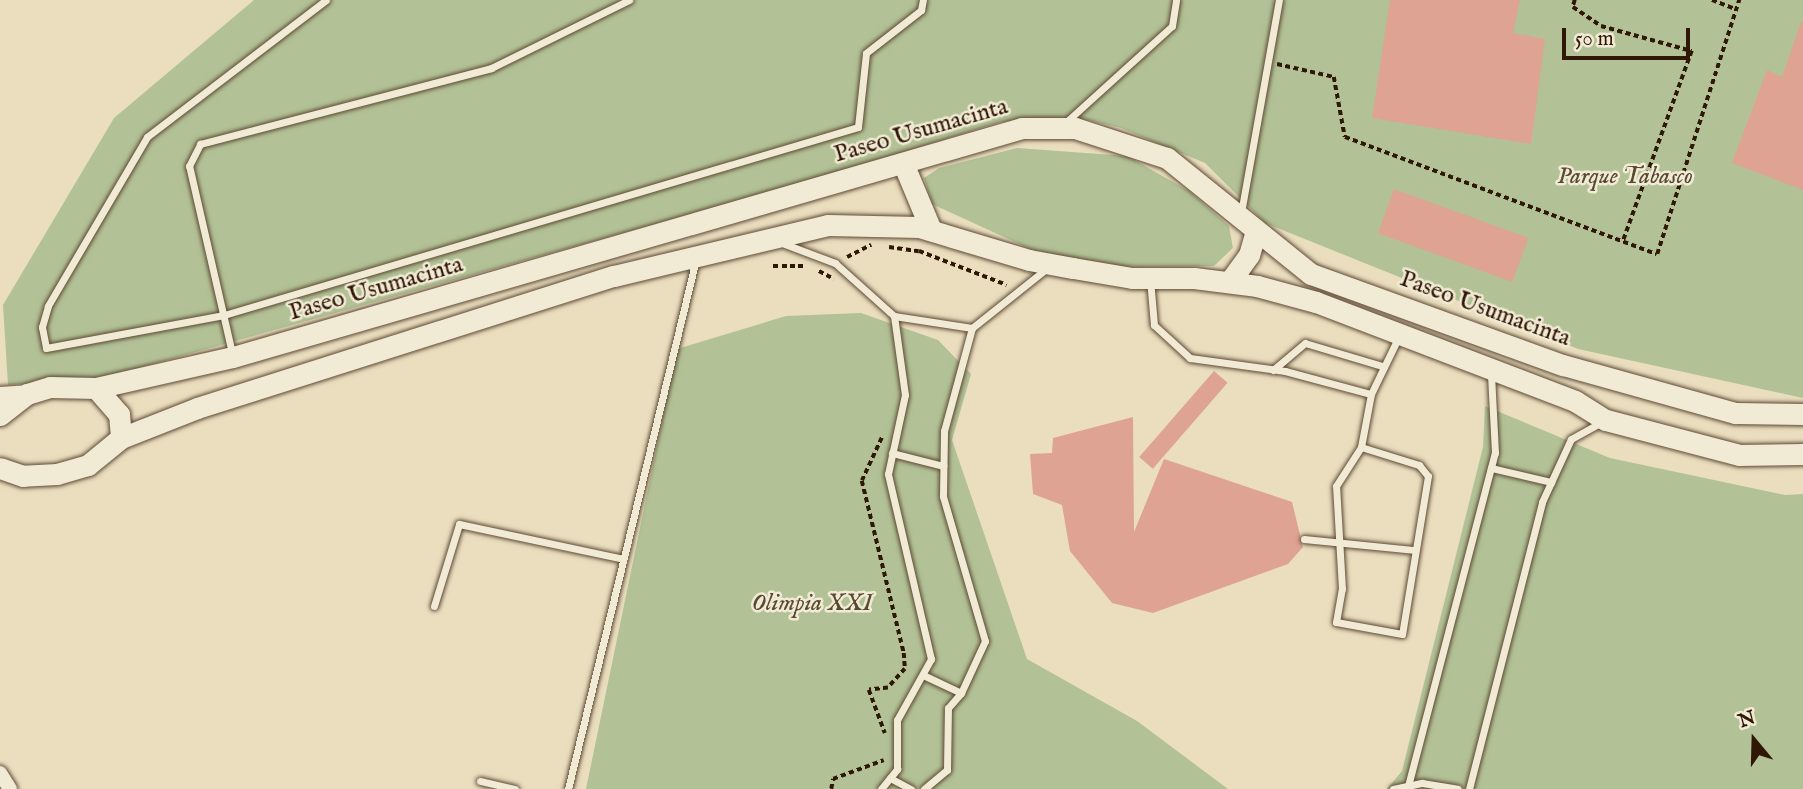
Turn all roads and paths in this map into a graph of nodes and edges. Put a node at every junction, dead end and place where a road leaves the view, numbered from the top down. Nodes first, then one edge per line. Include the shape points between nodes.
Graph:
1 (326, 0) edge
2 (629, 0) edge
3 (923, 0) edge
4 (1176, 0) edge
5 (1279, 0) edge
6 (1575, 0) edge
7 (1712, 0) edge
8 (1739, 0) edge
9 (1736, 9) junction
10 (1268, 62) junction
11 (1060, 128) junction
12 (903, 163) junction
13 (1240, 217) junction
14 (931, 230) junction
15 (1255, 234) junction
16 (771, 239) junction
17 (1623, 242) junction
18 (696, 256) junction
19 (835, 263) junction
20 (1052, 265) junction
21 (773, 266) dead end
22 (1150, 278) junction
23 (1230, 281) junction
24 (846, 286) dead end
25 (1020, 290) junction
26 (224, 316) junction
27 (894, 316) junction
28 (972, 328) junction
29 (1400, 334) junction
30 (233, 357) junction
31 (1382, 366) junction
32 (1273, 369) junction
33 (1491, 369) junction
34 (96, 388) junction
35 (27, 394) junction
36 (1371, 394) junction
37 (0, 396) edge
38 (1803, 414) edge
39 (0, 415) edge
40 (1606, 419) junction
41 (885, 430) dead end
42 (121, 438) junction
43 (1362, 447) junction
44 (892, 453) junction
45 (1803, 454) edge
46 (943, 466) junction
47 (0, 468) edge
48 (1491, 468) junction
49 (1551, 482) junction
50 (1304, 539) dead end
51 (1341, 545) junction
52 (1415, 550) junction
53 (623, 559) junction
54 (434, 606) dead end
55 (923, 675) junction
56 (961, 693) junction
57 (889, 744) dead end
58 (886, 753) dead end
59 (0, 773) edge
60 (890, 778) junction
61 (480, 781) dead end
62 (1408, 786) junction
63 (10, 789) edge
64 (516, 789) edge
65 (568, 789) edge
66 (831, 789) edge
67 (881, 789) edge
68 (911, 789) edge
69 (924, 789) edge
70 (1394, 789) edge
71 (1458, 789) edge
72 (1469, 789) edge

1 - 26 lane via 147,138 47,306 42,327 46,348
2 - 26 lane via 491,68 200,144 189,166
3 - 26 lane via 922,10 866,53 858,127
4 - 11 lane via 1172,26
5 - 10 lane
6 - 17 path via 1573,7 1601,26 1692,51
7 - 9 path
8 - 9 path
9 - 17 path via 1657,254
10 - 13 lane
10 - 17 path via 1334,77 1345,137
11 - 12 main road, Paseo Usumacinta via 1022,128
11 - 13 main road, Paseo Usumacinta via 1088,131 1167,158 1223,198
12 - 14 main road
12 - 30 main road, Paseo Usumacinta
13 - 15 main road, Paseo Usumacinta
14 - 16 main road via 828,225
14 - 20 main road
15 - 23 main road via 1249,255
15 - 38 main road, Paseo Usumacinta via 1311,274 1563,365 1735,413
16 - 18 main road
16 - 19 lane
18 - 42 main road via 614,276 210,404
18 - 53 lane
19 - 25 path via 872,244 919,251
19 - 27 lane
20 - 22 main road
20 - 25 lane
21 - 24 path via 810,265
22 - 23 main road
22 - 32 lane via 1154,325 1191,358
23 - 29 main road via 1316,302
25 - 28 lane
26 - 30 lane
27 - 28 lane
27 - 44 lane via 905,395
28 - 46 lane via 944,431
29 - 31 lane
29 - 33 main road
30 - 34 main road, Paseo Usumacinta
31 - 32 lane via 1305,343
31 - 36 lane
32 - 36 lane
33 - 40 main road via 1575,401
33 - 48 lane
34 - 35 main road, Paseo Usumacinta via 51,387
34 - 42 main road via 119,414
35 - 37 street
35 - 39 main road
36 - 43 lane
40 - 45 main road via 1739,455
40 - 49 lane via 1571,439
41 - 57 path via 862,481 904,653 905,669 888,688 869,690
42 - 47 main road via 88,465 57,474 23,477
43 - 51 lane via 1336,486
43 - 52 lane via 1419,465 1428,476
44 - 46 lane
44 - 55 lane via 888,474 930,659
46 - 56 lane via 943,496 985,641
48 - 49 lane
48 - 62 lane
49 - 72 lane via 1542,502
50 - 51 lane
51 - 52 lane
51 - 52 lane via 1342,589 1336,622 1402,634
53 - 54 lane via 459,524
53 - 65 lane
55 - 56 lane
55 - 60 lane via 897,720 897,769
56 - 69 lane via 948,708 947,770
58 - 66 path via 883,763 833,779
59 - 63 street
60 - 67 lane
60 - 68 lane
61 - 64 lane
62 - 70 lane
62 - 71 lane via 1422,783

